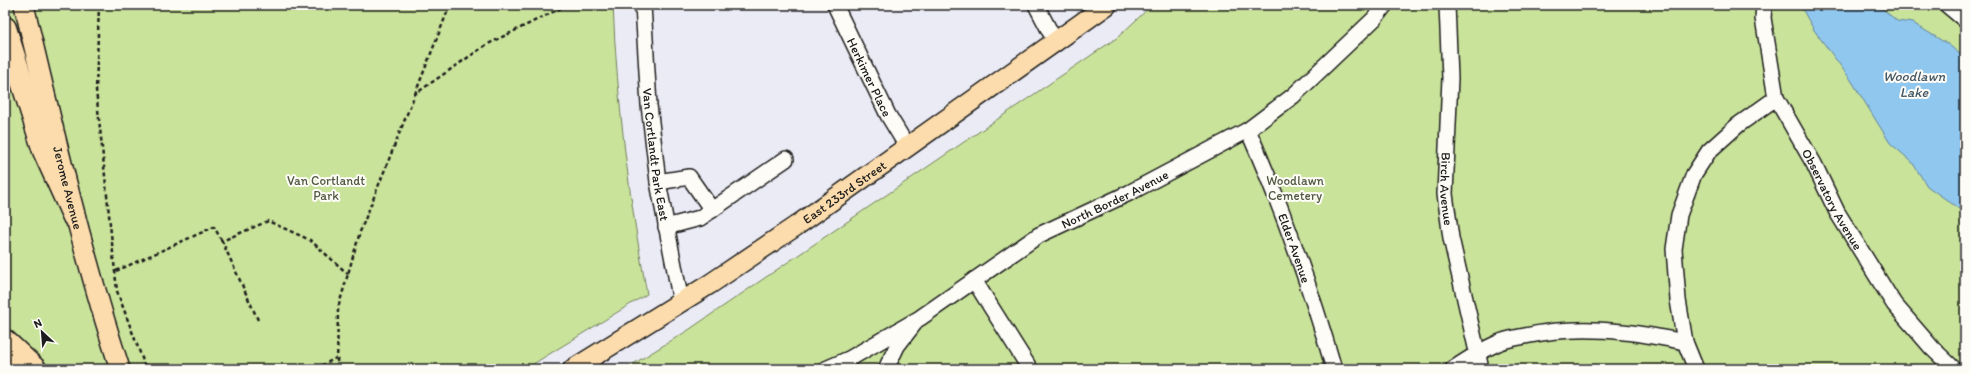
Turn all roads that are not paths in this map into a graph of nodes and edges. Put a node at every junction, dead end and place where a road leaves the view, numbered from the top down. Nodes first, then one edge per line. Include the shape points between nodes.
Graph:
1 (24, 5) edge
2 (643, 5) edge
3 (835, 5) edge
4 (1036, 5) edge
5 (1107, 5) edge
6 (1385, 5) edge
7 (1446, 5) edge
8 (1764, 5) edge
9 (1947, 5) edge
10 (1965, 20) edge
11 (5, 28) edge
12 (1056, 43) junction
13 (1776, 98) junction
14 (1248, 130) junction
15 (908, 148) junction
16 (786, 159) dead end
17 (658, 182) junction
18 (712, 210) junction
19 (74, 217) junction
20 (666, 227) junction
21 (974, 280) junction
22 (681, 302) junction
23 (920, 318) junction
24 (5, 341) edge
25 (1685, 342) junction
26 (1477, 353) junction
27 (35, 369) edge
28 (120, 369) edge
29 (573, 369) edge
30 (826, 369) edge
31 (886, 369) edge
32 (1030, 369) edge
33 (1334, 369) edge
34 (1453, 369) edge
35 (1481, 369) edge
36 (1696, 369) edge
37 (1954, 369) edge

1 - 19 main road, Jerome Avenue
2 - 17 street, Van Cortlandt Park East via 649,105
3 - 15 street, Herkimer Place via 888,115
4 - 12 street
5 - 12 main road, East 233rd Street
6 - 14 street, North Border Avenue via 1374,19 1293,96
7 - 26 street, Birch Avenue via 1450,78 1445,194
8 - 13 street, Observatory Avenue via 1763,18
9 - 10 street
11 - 19 highway via 44,151
12 - 15 main road, East 233rd Street
13 - 25 street via 1738,125 1709,151 1694,174 1679,216 1674,249 1678,300
13 - 37 street, Observatory Avenue via 1814,164 1837,212 1894,304
14 - 21 street, North Border Avenue via 1129,193 1039,235
14 - 33 street, Elder Avenue via 1312,294
15 - 22 main road, East 233rd Street
16 - 18 street
17 - 18 street via 689,177
17 - 20 street, Van Cortlandt Park East
18 - 20 street via 700,218
19 - 28 main road, Jerome Avenue
20 - 22 street, Van Cortlandt Park East
21 - 23 street, North Border Avenue
21 - 32 street
22 - 29 main road, East 233rd Street
23 - 30 street, North Border Avenue via 849,359
23 - 31 street via 897,346
24 - 27 highway
25 - 26 street via 1599,328 1550,330 1499,342
25 - 36 street
26 - 34 street
26 - 35 street, Birch Avenue

